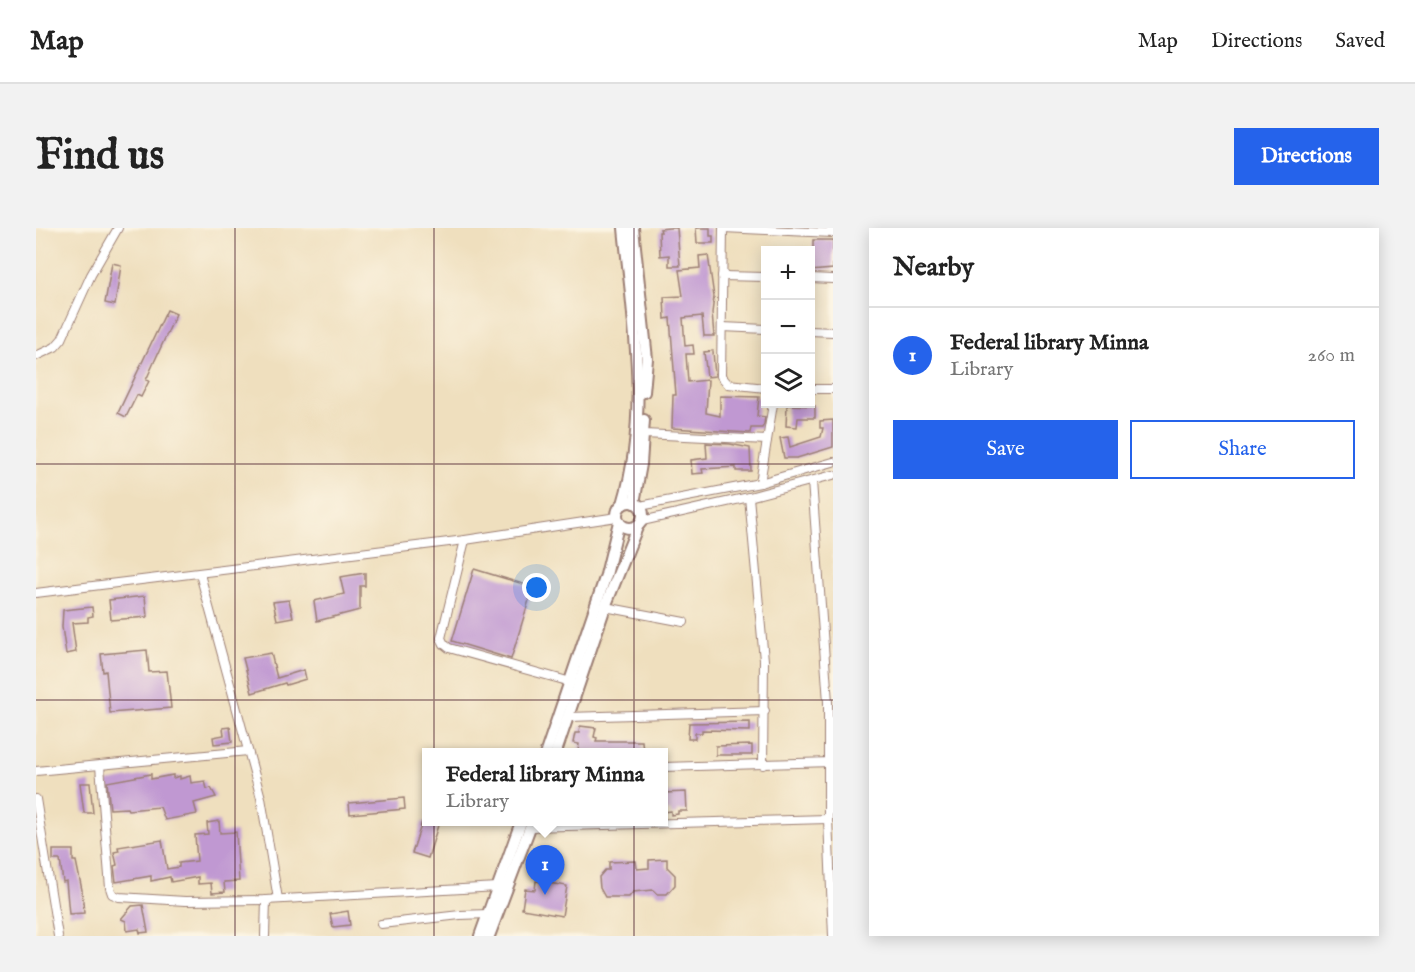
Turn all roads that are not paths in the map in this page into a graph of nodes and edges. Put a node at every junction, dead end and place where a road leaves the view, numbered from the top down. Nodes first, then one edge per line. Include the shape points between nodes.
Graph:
1 (118, 228) edge
2 (624, 228) edge
3 (633, 228) edge
4 (723, 228) edge
5 (833, 232) edge
6 (722, 276) junction
7 (761, 277) edge
8 (815, 278) edge
9 (833, 279) edge
10 (722, 327) junction
11 (761, 329) edge
12 (815, 331) edge
13 (833, 332) edge
14 (36, 356) edge
15 (761, 388) edge
16 (815, 389) edge
17 (833, 389) edge
18 (772, 408) edge
19 (644, 434) junction
20 (767, 440) junction
21 (833, 462) edge
22 (833, 475) edge
23 (813, 481) junction
24 (760, 483) junction
25 (749, 497) junction
26 (632, 504) junction
27 (618, 520) junction
28 (640, 523) junction
29 (465, 540) junction
30 (200, 574) junction
31 (36, 593) edge
32 (605, 607) junction
33 (684, 622) dead end
34 (571, 682) junction
35 (830, 703) edge
36 (765, 711) junction
37 (569, 717) junction
38 (548, 748) edge
39 (558, 748) edge
40 (248, 751) junction
41 (831, 762) edge
42 (763, 765) junction
43 (100, 766) junction
44 (668, 767) edge
45 (36, 771) edge
46 (36, 799) edge
47 (828, 819) junction
48 (668, 821) edge
49 (527, 826) edge
50 (527, 826) edge
51 (498, 887) junction
52 (278, 899) junction
53 (266, 900) junction
54 (488, 914) junction
55 (381, 924) dead end
56 (58, 936) edge
57 (265, 936) edge
58 (480, 936) edge
59 (489, 936) edge
60 (832, 936) edge

1 - 14 street via 62,339
2 - 26 main road via 638,392
3 - 19 main road via 647,358
4 - 5 street
4 - 6 street
6 - 7 street
6 - 10 street
8 - 9 street
10 - 11 street
10 - 15 street via 723,381
12 - 13 street
16 - 17 street
18 - 20 street
19 - 20 street
19 - 26 main road
20 - 24 street
21 - 24 street
22 - 23 street
23 - 25 street
23 - 35 street
24 - 26 street
25 - 28 street
25 - 36 street
26 - 27 main road via 617,512
26 - 28 main road via 642,511
27 - 28 main road via 630,528
27 - 29 street
27 - 34 main road via 606,575
28 - 32 main road
29 - 30 street
29 - 34 street via 441,638 444,644
30 - 31 street
30 - 40 street
32 - 33 street
32 - 37 main road
34 - 38 main road
35 - 41 street
36 - 37 street
36 - 42 street
37 - 39 main road
40 - 43 street
40 - 52 street via 264,813
41 - 42 street
41 - 47 street
42 - 44 street
43 - 45 street
43 - 53 street via 112,894 184,901
46 - 56 street
47 - 48 street
47 - 60 street
49 - 51 main road
50 - 59 main road
51 - 52 street
51 - 54 main road
52 - 53 street
53 - 57 street
54 - 55 street
54 - 58 main road

